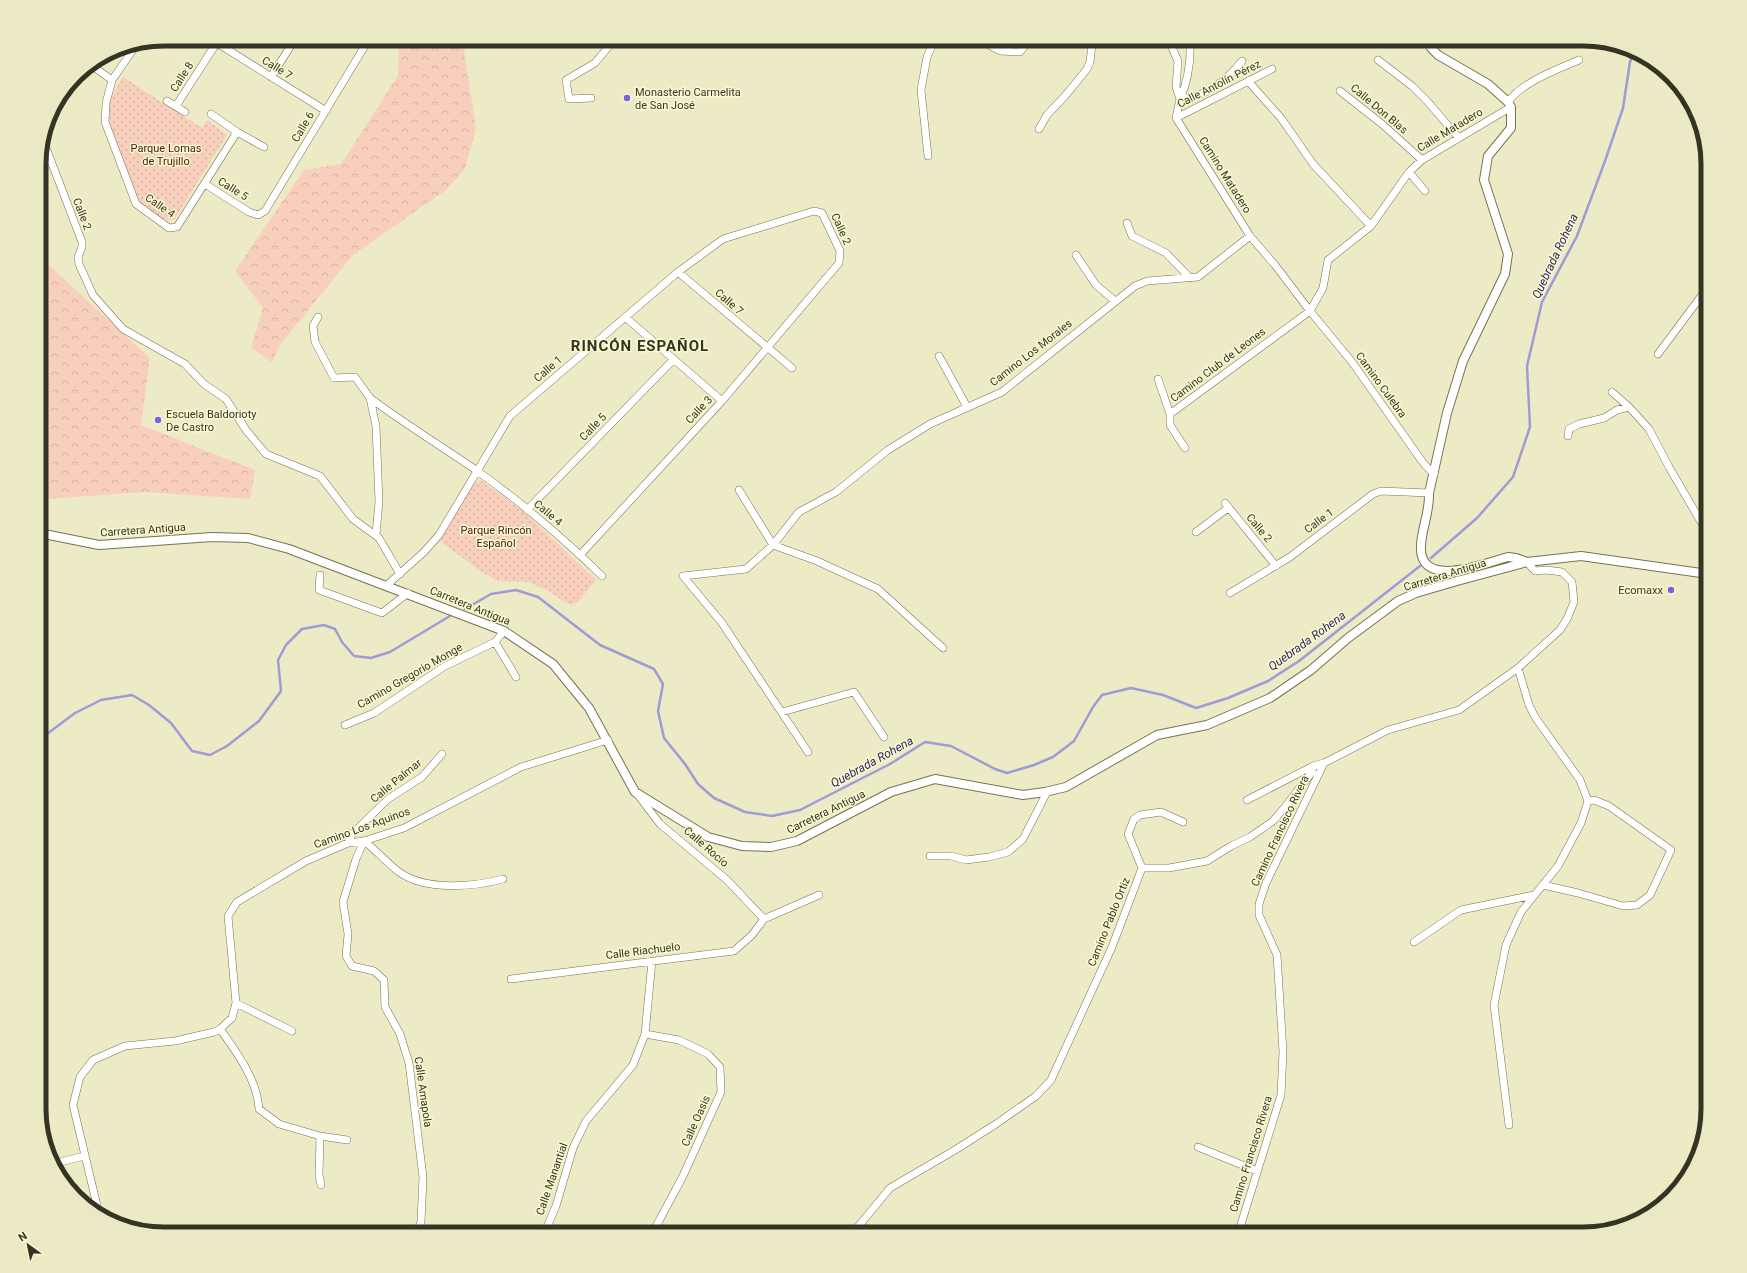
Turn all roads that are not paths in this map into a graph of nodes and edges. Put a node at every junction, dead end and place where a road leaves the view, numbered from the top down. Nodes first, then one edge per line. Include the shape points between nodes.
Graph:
1 (215, 46) edge
2 (225, 46) edge
3 (291, 46) edge
4 (365, 46) edge
5 (609, 46) edge
6 (932, 46) edge
7 (991, 46) edge
8 (1025, 46) edge
9 (1092, 46) edge
10 (1171, 46) edge
11 (1190, 46) edge
12 (1430, 46) edge
13 (133, 50) edge
14 (1378, 60) dead end
15 (1579, 60) dead end
16 (1242, 61) dead end
17 (95, 68) edge
18 (1272, 69) dead end
19 (271, 77) junction
20 (112, 80) junction
21 (1248, 81) junction
22 (1340, 91) dead end
23 (591, 98) dead end
24 (1180, 99) junction
25 (168, 101) dead end
26 (1510, 104) junction
27 (176, 106) junction
28 (326, 111) junction
29 (185, 112) dead end
30 (211, 114) dead end
31 (1176, 118) junction
32 (1039, 129) dead end
33 (237, 132) junction
34 (1458, 137) junction
35 (264, 147) dead end
36 (47, 150) edge
37 (928, 156) dead end
38 (1422, 160) junction
39 (1408, 172) junction
40 (205, 184) junction
41 (1425, 191) dead end
42 (250, 212) joint
43 (798, 216) joint
44 (1127, 223) dead end
45 (1371, 226) junction
46 (1250, 236) junction
47 (1076, 255) dead end
48 (678, 272) junction
49 (828, 275) joint
50 (1190, 278) junction
51 (1701, 296) edge
52 (1115, 301) junction
53 (1310, 311) junction
54 (318, 317) dead end
55 (625, 317) junction
56 (766, 348) junction
57 (1658, 354) dead end
58 (939, 356) dead end
59 (674, 359) junction
60 (792, 368) dead end
61 (1158, 379) dead end
62 (1612, 392) dead end
63 (370, 398) junction
64 (722, 401) junction
65 (968, 407) junction
66 (1629, 407) junction
67 (1170, 414) junction
68 (1568, 436) dead end
69 (1185, 448) dead end
70 (476, 470) junction
71 (1434, 474) junction
72 (739, 490) dead end
73 (1429, 493) junction
74 (527, 510) junction
75 (1701, 522) edge
76 (1196, 532) dead end
77 (46, 534) edge
78 (376, 534) junction
79 (773, 544) junction
80 (580, 555) junction
81 (1527, 562) junction
82 (1276, 566) junction
83 (1701, 573) edge
84 (400, 574) junction
85 (320, 575) dead end
86 (602, 576) dead end
87 (386, 585) junction
88 (408, 593) junction
89 (1230, 594) dead end
90 (504, 631) junction
91 (495, 642) junction
92 (943, 648) dead end
93 (1518, 668) junction
94 (516, 677) dead end
95 (782, 712) junction
96 (346, 725) dead end
97 (884, 737) dead end
98 (608, 740) junction
99 (808, 752) dead end
100 (442, 754) dead end
101 (1324, 763) junction
102 (1313, 766) junction
103 (635, 792) junction
104 (1047, 792) junction
105 (1246, 800) dead end
106 (1588, 801) junction
107 (1184, 822) dead end
108 (364, 840) junction
109 (348, 843) junction
110 (930, 856) dead end
111 (1142, 868) junction
112 (503, 879) dead end
113 (1543, 885) junction
114 (819, 895) dead end
115 (1534, 895) junction
116 (764, 918) junction
117 (1414, 942) dead end
118 (652, 961) junction
119 (511, 979) dead end
120 (236, 1003) junction
121 (220, 1029) junction
122 (292, 1031) dead end
123 (645, 1034) junction
124 (1509, 1126) dead end
125 (320, 1136) junction
126 (347, 1140) dead end
127 (1198, 1147) dead end
128 (84, 1156) junction
129 (59, 1162) edge
130 (1257, 1171) junction
131 (321, 1185) dead end
132 (97, 1206) edge
133 (419, 1227) edge
134 (547, 1227) edge
135 (656, 1227) edge
136 (858, 1227) edge
137 (1240, 1227) edge

1 - 27 street, Calle 8
2 - 19 street, Calle 7
3 - 19 street
4 - 28 street, Calle 6
5 - 23 street via 595,63 566,80 568,99
6 - 37 street via 926,57 921,90
7 - 8 street via 1000,51 1020,52
9 - 32 street via 1087,69 1047,115
10 - 24 street via 1178,61 1176,87
11 - 24 street via 1185,88
12 - 26 street via 1438,55 1488,84
13 - 20 street, Calle 4
14 - 34 street via 1412,86
15 - 26 street, Calle Matadero via 1544,75 1513,96
16 - 24 street via 1231,74 1209,90 1191,99
17 - 20 street
18 - 21 street, Calle Antolín Pérez
19 - 28 street, Calle 7
20 - 40 street, Calle 4 via 106,103 105,122 136,204 169,228 177,227
21 - 31 street, Calle Antolín Pérez
21 - 45 street via 1282,118 1313,164
22 - 38 street, Calle Don Blas
24 - 31 street
25 - 27 street
26 - 34 street, Calle Matadero
26 - 71 street via 1511,128 1488,156 1484,180 1508,254 1505,274 1463,361 1447,413
27 - 29 street
28 - 42 street, Calle 6 via 265,211 258,215
30 - 33 street
31 - 46 street, Camino Matadero
33 - 35 street
33 - 40 street, Calle 4
34 - 38 street, Calle Matadero
36 - 78 street, Calle 2 via 82,242 79,264 93,295 123,329 185,364 204,384 226,399 246,430 266,454 320,476 353,519
38 - 39 street, Calle Matadero
39 - 41 street
39 - 45 street, Calle Matadero
40 - 42 street, Calle 5
43 - 48 street, Calle 1 via 723,239
43 - 49 street, Calle 2 via 814,210 822,213 840,251 838,263
44 - 50 street via 1132,236 1166,253
45 - 53 street, Calle Matadero via 1328,260 1323,288
46 - 50 street, Camino Los Morales via 1198,278
46 - 53 street, Camino Matadero
47 - 52 street via 1096,285
48 - 55 street, Calle 1
48 - 56 street, Calle 7
49 - 56 street, Calle 3
50 - 52 street, Camino Los Morales via 1147,281 1135,286
51 - 57 street
52 - 65 street, Camino Los Morales via 1002,392
53 - 67 street, Camino Club de Leones
53 - 71 street, Camino Culebra via 1352,362 1424,464
54 - 63 street via 312,326 315,342 334,378 355,377
55 - 59 street
55 - 70 street, Calle 1 via 510,416
56 - 60 street, Calle 7
56 - 64 street, Calle 3
58 - 65 street
59 - 64 street
59 - 74 street, Calle 5
61 - 67 street
62 - 66 street
63 - 70 street, Calle 4
63 - 78 street via 376,426 379,487
64 - 80 street, Calle 3
65 - 79 street, Camino Los Morales via 930,424 888,450 836,492 799,512
66 - 68 street via 1568,429
66 - 75 street via 1649,429
67 - 69 street, Camino Club de Leones via 1170,425
70 - 74 street, Calle 4
70 - 84 street, Calle 1 via 439,535
71 - 73 street
72 - 79 street
73 - 81 street via 1430,504 1421,545 1422,556 1429,566 1442,571 1459,571 1508,557
73 - 82 street, Calle 1 via 1381,491 1373,494
74 - 80 street, Calle 4
76 - 82 street, Calle 2 via 1227,506
77 - 87 street, Carretera Antigua via 99,545 212,537 248,538 289,549
78 - 84 street
79 - 92 street via 878,589
79 - 95 street, Camino Los Morales via 746,568 683,576 722,623
80 - 86 street, Calle 4
81 - 83 street via 1582,556
81 - 93 street via 1534,570 1562,572 1572,582 1574,602 1560,630
81 - 104 street, Carretera Antigua via 1457,580 1398,601 1348,638 1311,670 1270,698 1207,725 1158,735 1066,787
82 - 89 street, Calle 1
84 - 87 street, Calle 1
85 - 88 street via 319,590 382,613
87 - 88 street, Carretera Antigua
88 - 90 street, Carretera Antigua
90 - 91 street, Camino Gregorio Monge
90 - 98 street, Carretera Antigua via 553,664 589,708
91 - 94 street
91 - 96 street, Camino Gregorio Monge via 445,666 374,713
93 - 101 street via 1459,710 1388,730
93 - 106 street via 1535,717 1580,780
95 - 97 street via 854,692
95 - 99 street
98 - 103 street, Carretera Antigua
98 - 108 street, Camino Los Aquinos via 521,767 404,828
100 - 109 street, Calle Palmar via 422,777 383,804 352,834
101 - 102 street
101 - 130 street, Camino Francisco Rivera via 1266,883 1259,904 1259,915 1277,955 1283,1052 1281,1095
102 - 105 street
102 - 111 street, Camino Pablo Ortiz via 1312,772 1273,821 1250,837 1206,860 1169,868
103 - 104 street, Carretera Antigua via 708,837 742,846 771,847 797,841 891,792 935,779 1023,795
103 - 116 street, Calle Rocío via 660,824 727,880
104 - 110 street via 1024,839 1008,852 966,860 950,856
106 - 113 street via 1581,823 1558,866
106 - 113 street via 1594,800 1609,806 1671,850 1650,895 1637,905 1623,906
107 - 111 street via 1161,812 1140,815 1134,819 1128,834
108 - 109 street, Camino Los Aquinos
108 - 112 street via 399,872 420,883 481,885
108 - 133 street, Calle Amapola via 343,902 348,934 346,956 352,966 374,971 384,980 385,1007 400,1034 409,1063 423,1177
109 - 120 street, Camino Los Aquinos via 306,861 236,902 228,916
111 - 136 street, Camino Pablo Ortiz via 1112,947 1051,1080 1036,1096 996,1124 890,1188
113 - 115 street
114 - 116 street
115 - 117 street via 1461,910
115 - 124 street via 1520,912 1506,945 1494,1005
116 - 118 street, Calle Riachuelo via 752,935 734,951
118 - 119 street, Calle Riachuelo
118 - 123 street, Calle Manantial
120 - 121 street, Camino Los Aquinos via 232,1018
120 - 122 street
121 - 125 street via 244,1063 259,1101 259,1109 278,1124
121 - 128 street via 175,1041 125,1046 93,1060 80,1077 73,1105
123 - 134 street, Calle Manantial via 633,1065 586,1121 573,1148
123 - 135 street, Calle Oasis via 678,1040 708,1054 720,1068 721,1092 683,1176
125 - 126 street
125 - 131 street
127 - 130 street
128 - 129 street
128 - 132 street
130 - 137 street, Camino Francisco Rivera

